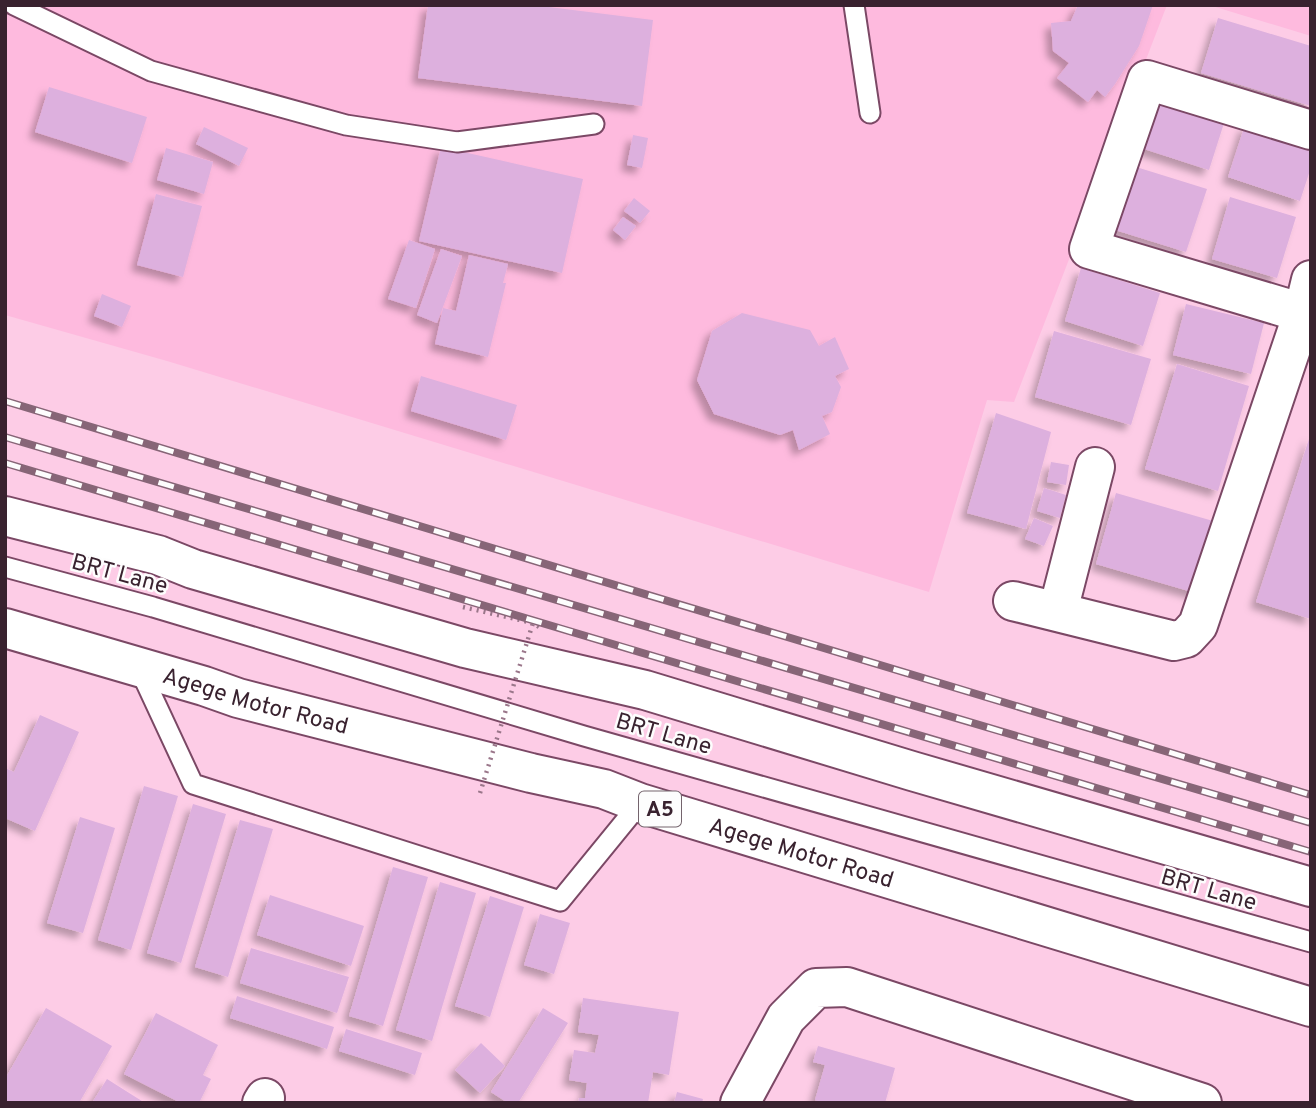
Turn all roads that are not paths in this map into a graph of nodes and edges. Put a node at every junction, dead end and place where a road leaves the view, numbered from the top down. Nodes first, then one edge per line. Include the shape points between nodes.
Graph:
1 (14, 5) edge
2 (854, 5) edge
3 (870, 113) dead end
4 (594, 124) dead end
5 (1311, 130) edge
6 (1307, 297) edge
7 (1095, 467) dead end
8 (5, 516) edge
9 (5, 567) edge
10 (1013, 601) dead end
11 (1058, 611) junction
12 (5, 628) edge
13 (139, 668) junction
14 (640, 803) junction
15 (1311, 887) edge
16 (1311, 942) edge
17 (1311, 1007) edge
18 (740, 1103) edge
19 (1202, 1103) edge

1 - 4 lane via 151,71 346,125 457,142
2 - 3 lane
5 - 6 main road via 1147,80 1089,249
6 - 11 main road via 1198,625 1186,638 1174,641
7 - 11 main road
8 - 15 main road via 158,555 465,648 645,690
9 - 16 lane, BRT Lane
10 - 11 main road
12 - 13 main road, Agege Motor Road / A5
13 - 14 main road, Agege Motor Road / A5 via 252,702 604,789
13 - 14 lane via 192,784 560,901
14 - 17 main road, Agege Motor Road / A5
18 - 19 main road via 786,1018 816,988 847,987

